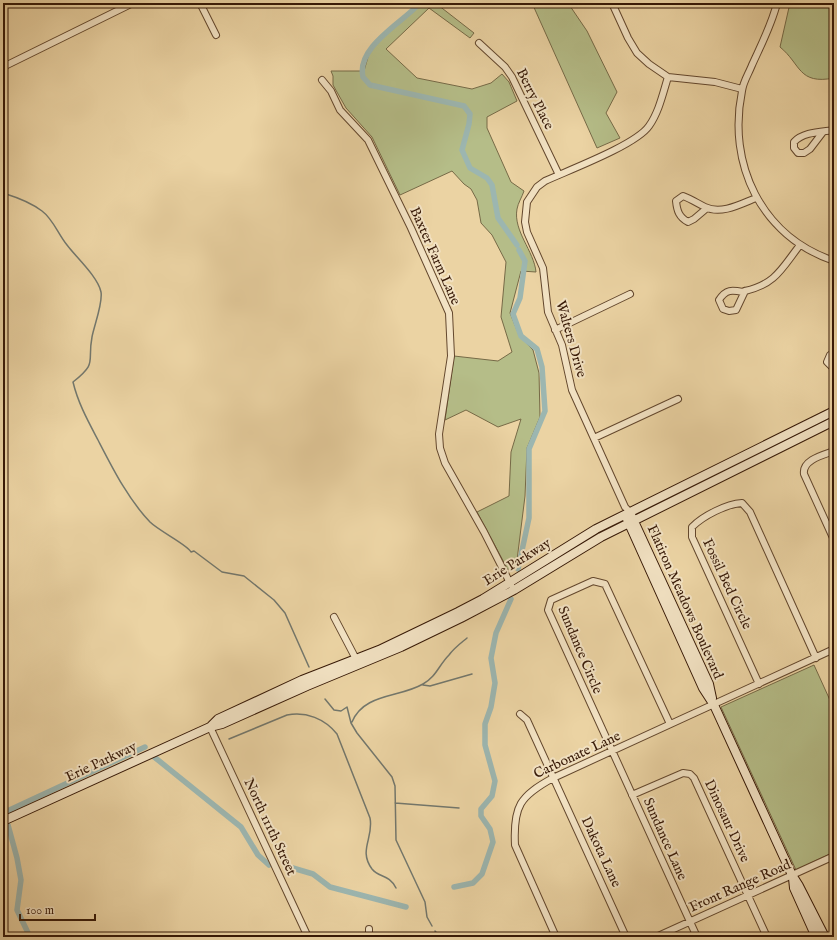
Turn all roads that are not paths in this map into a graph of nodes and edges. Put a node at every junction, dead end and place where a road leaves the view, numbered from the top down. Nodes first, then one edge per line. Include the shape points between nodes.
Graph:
1 (133, 3) edge
2 (200, 3) edge
3 (612, 3) edge
4 (777, 3) edge
5 (216, 35) dead end
6 (479, 43) dead end
7 (3, 67) edge
8 (668, 77) junction
9 (322, 80) dead end
10 (742, 89) junction
11 (834, 130) edge
12 (823, 132) junction
13 (559, 175) junction
14 (756, 198) junction
15 (707, 208) junction
16 (800, 245) junction
17 (834, 261) edge
18 (746, 291) dead end
19 (630, 294) dead end
20 (555, 330) junction
21 (834, 353) edge
22 (834, 369) edge
23 (678, 399) dead end
24 (834, 411) edge
25 (834, 421) edge
26 (594, 438) junction
27 (834, 451) edge
28 (627, 511) junction
29 (631, 522) junction
30 (834, 540) edge
31 (512, 586) junction
32 (334, 616) dead end
33 (834, 649) edge
34 (356, 658) junction
35 (816, 658) junction
36 (759, 684) junction
37 (714, 704) junction
38 (520, 714) dead end
39 (670, 724) junction
40 (210, 727) junction
41 (612, 752) junction
42 (554, 778) junction
43 (632, 795) junction
44 (3, 821) edge
45 (834, 856) edge
46 (792, 875) junction
47 (748, 895) junction
48 (690, 922) junction
49 (369, 929) dead end
50 (308, 937) edge
51 (369, 937) edge
52 (556, 937) edge
53 (626, 937) edge
54 (656, 937) edge
55 (697, 937) edge
56 (767, 937) edge
57 (816, 937) edge
58 (825, 937) edge

1 - 7 street
2 - 5 street
3 - 8 street via 637,53
4 - 10 street
6 - 13 street, Berry Place via 512,77
8 - 10 street via 715,82
8 - 13 street, Walters Drive via 658,110 649,126 639,135
9 - 31 street, Baxter Farm Lane via 332,91 340,110 368,140 449,312 451,356 439,434 440,448 445,463
10 - 14 street via 738,117 740,154
11 - 12 street
12 - 12 street via 804,154 798,153 794,148 797,138
13 - 20 street, Walters Drive via 537,187 527,202 525,213 527,232 543,268 548,312
14 - 15 street via 734,207
14 - 16 street via 779,228
15 - 15 street via 683,196 676,201 681,218 688,222
16 - 17 street
16 - 18 street via 774,279 761,288
19 - 20 street
20 - 26 street, Walters Drive via 562,344 572,390
21 - 22 street via 827,362
23 - 26 street
24 - 28 main road, Erie Parkway
25 - 29 main road, Erie Parkway
26 - 28 street, Walters Drive
27 - 30 street via 806,464 803,469
28 - 29 main road, Flatiron Meadows Boulevard
28 - 31 main road, Erie Parkway
29 - 31 main road, Erie Parkway
29 - 37 main road, Flatiron Meadows Boulevard via 703,688
31 - 34 main road, Erie Parkway via 386,647
31 - 40 main road, Erie Parkway via 401,647
32 - 34 street
33 - 35 street, Carbonate Lane
34 - 40 main road, Erie Parkway via 244,707
35 - 36 street, Carbonate Lane
35 - 36 street, Fossil Bed Circle via 750,512 742,503 731,505 698,521 692,527 692,536
36 - 37 street, Carbonate Lane
37 - 39 street, Carbonate Lane
37 - 46 main road, Flatiron Meadows Boulevard
38 - 42 street, Dakota Lane via 527,720
39 - 41 street, Carbonate Lane
39 - 41 street, Sundance Circle via 605,584 594,581 551,600 548,610
40 - 44 main road, Erie Parkway
40 - 50 street, North 111th Street
41 - 42 street, Carbonate Lane
41 - 43 street, Sundance Lane
42 - 52 street, Carbonate Lane via 533,789 522,799 514,831 518,856
42 - 53 street, Dakota Lane
43 - 47 street, Dinosaur Drive via 677,775 690,774
43 - 48 street, Sundance Lane
45 - 46 street, Front Range Road
46 - 47 street, Front Range Road
46 - 57 main road, Flatiron Meadows Boulevard via 794,888
46 - 58 main road, Flatiron Meadows Boulevard
47 - 48 street, Front Range Road
47 - 56 street, Dinosaur Drive
48 - 54 street, Front Range Road
48 - 55 street, Sundance Lane
49 - 51 street

